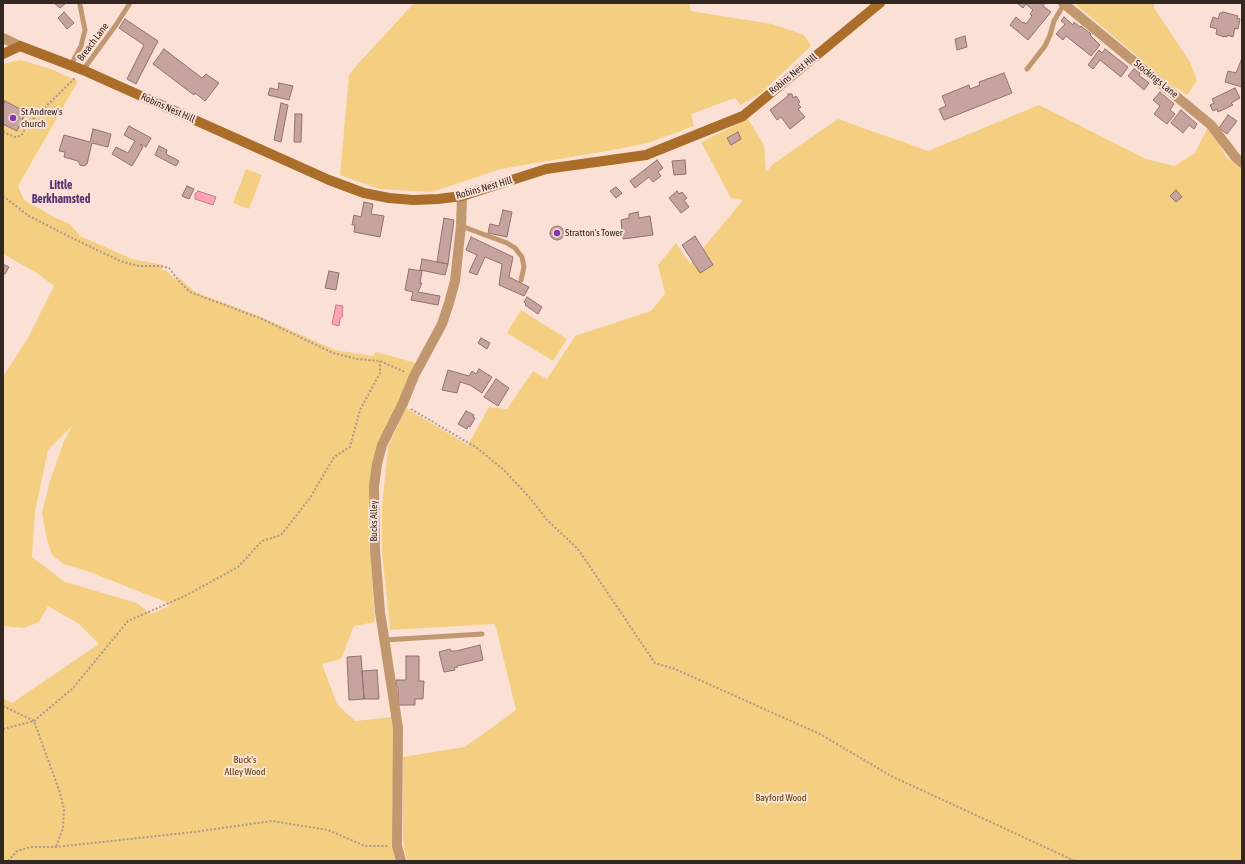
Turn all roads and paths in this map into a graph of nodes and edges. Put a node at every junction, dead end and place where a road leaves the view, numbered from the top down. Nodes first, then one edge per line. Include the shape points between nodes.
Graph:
1 (130, 3) edge
2 (880, 3) edge
3 (1064, 4) edge
4 (80, 5) dead end
5 (3, 38) edge
6 (20, 46) junction
7 (3, 54) edge
8 (71, 65) junction
9 (1027, 69) dead end
10 (83, 70) junction
11 (3, 132) edge
12 (1242, 163) edge
13 (3, 196) edge
14 (462, 196) junction
15 (461, 226) junction
16 (521, 280) dead end
17 (380, 361) junction
18 (414, 376) junction
19 (403, 403) junction
20 (482, 634) dead end
21 (384, 640) junction
22 (3, 706) edge
23 (34, 721) junction
24 (3, 729) edge
25 (397, 846) junction
26 (56, 847) junction
27 (8, 861) edge
28 (401, 861) edge
29 (1075, 861) edge

1 - 10 lane, Breach Lane
2 - 14 street, Robins Nest Hill via 743,116 646,155 546,169
3 - 9 lane via 1054,21 1045,46
3 - 12 street, Stockings Lane via 1211,125
4 - 8 lane via 85,30 81,46
5 - 6 street
6 - 7 street
6 - 8 street, Robins Nest Hill
8 - 10 street, Robins Nest Hill
10 - 11 path via 29,123 21,136 15,137
10 - 14 street, Robins Nest Hill via 329,180 364,193 413,200
13 - 17 path via 29,216 114,258 139,266 169,268 190,292 262,319 333,353
14 - 15 street, Bucks Alley
15 - 16 lane via 507,242 515,248 522,257 524,267
15 - 18 street, Bucks Alley via 450,303 442,324
17 - 18 path
17 - 23 path via 380,374 360,410 350,447 334,457 310,498 281,535 262,542 238,566 187,595 128,621 73,688
18 - 19 street, Bucks Alley
19 - 21 street, Bucks Alley via 382,445 374,486 375,550
19 - 29 path via 477,448 505,471 547,520 578,549 655,663 820,734 891,776
20 - 21 lane
21 - 25 street, Bucks Alley via 398,728
22 - 23 path
23 - 24 path
23 - 26 path via 64,809 63,828
25 - 26 path via 365,846 328,830 272,822
25 - 28 street, Bucks Alley
26 - 27 path via 31,846 17,851

